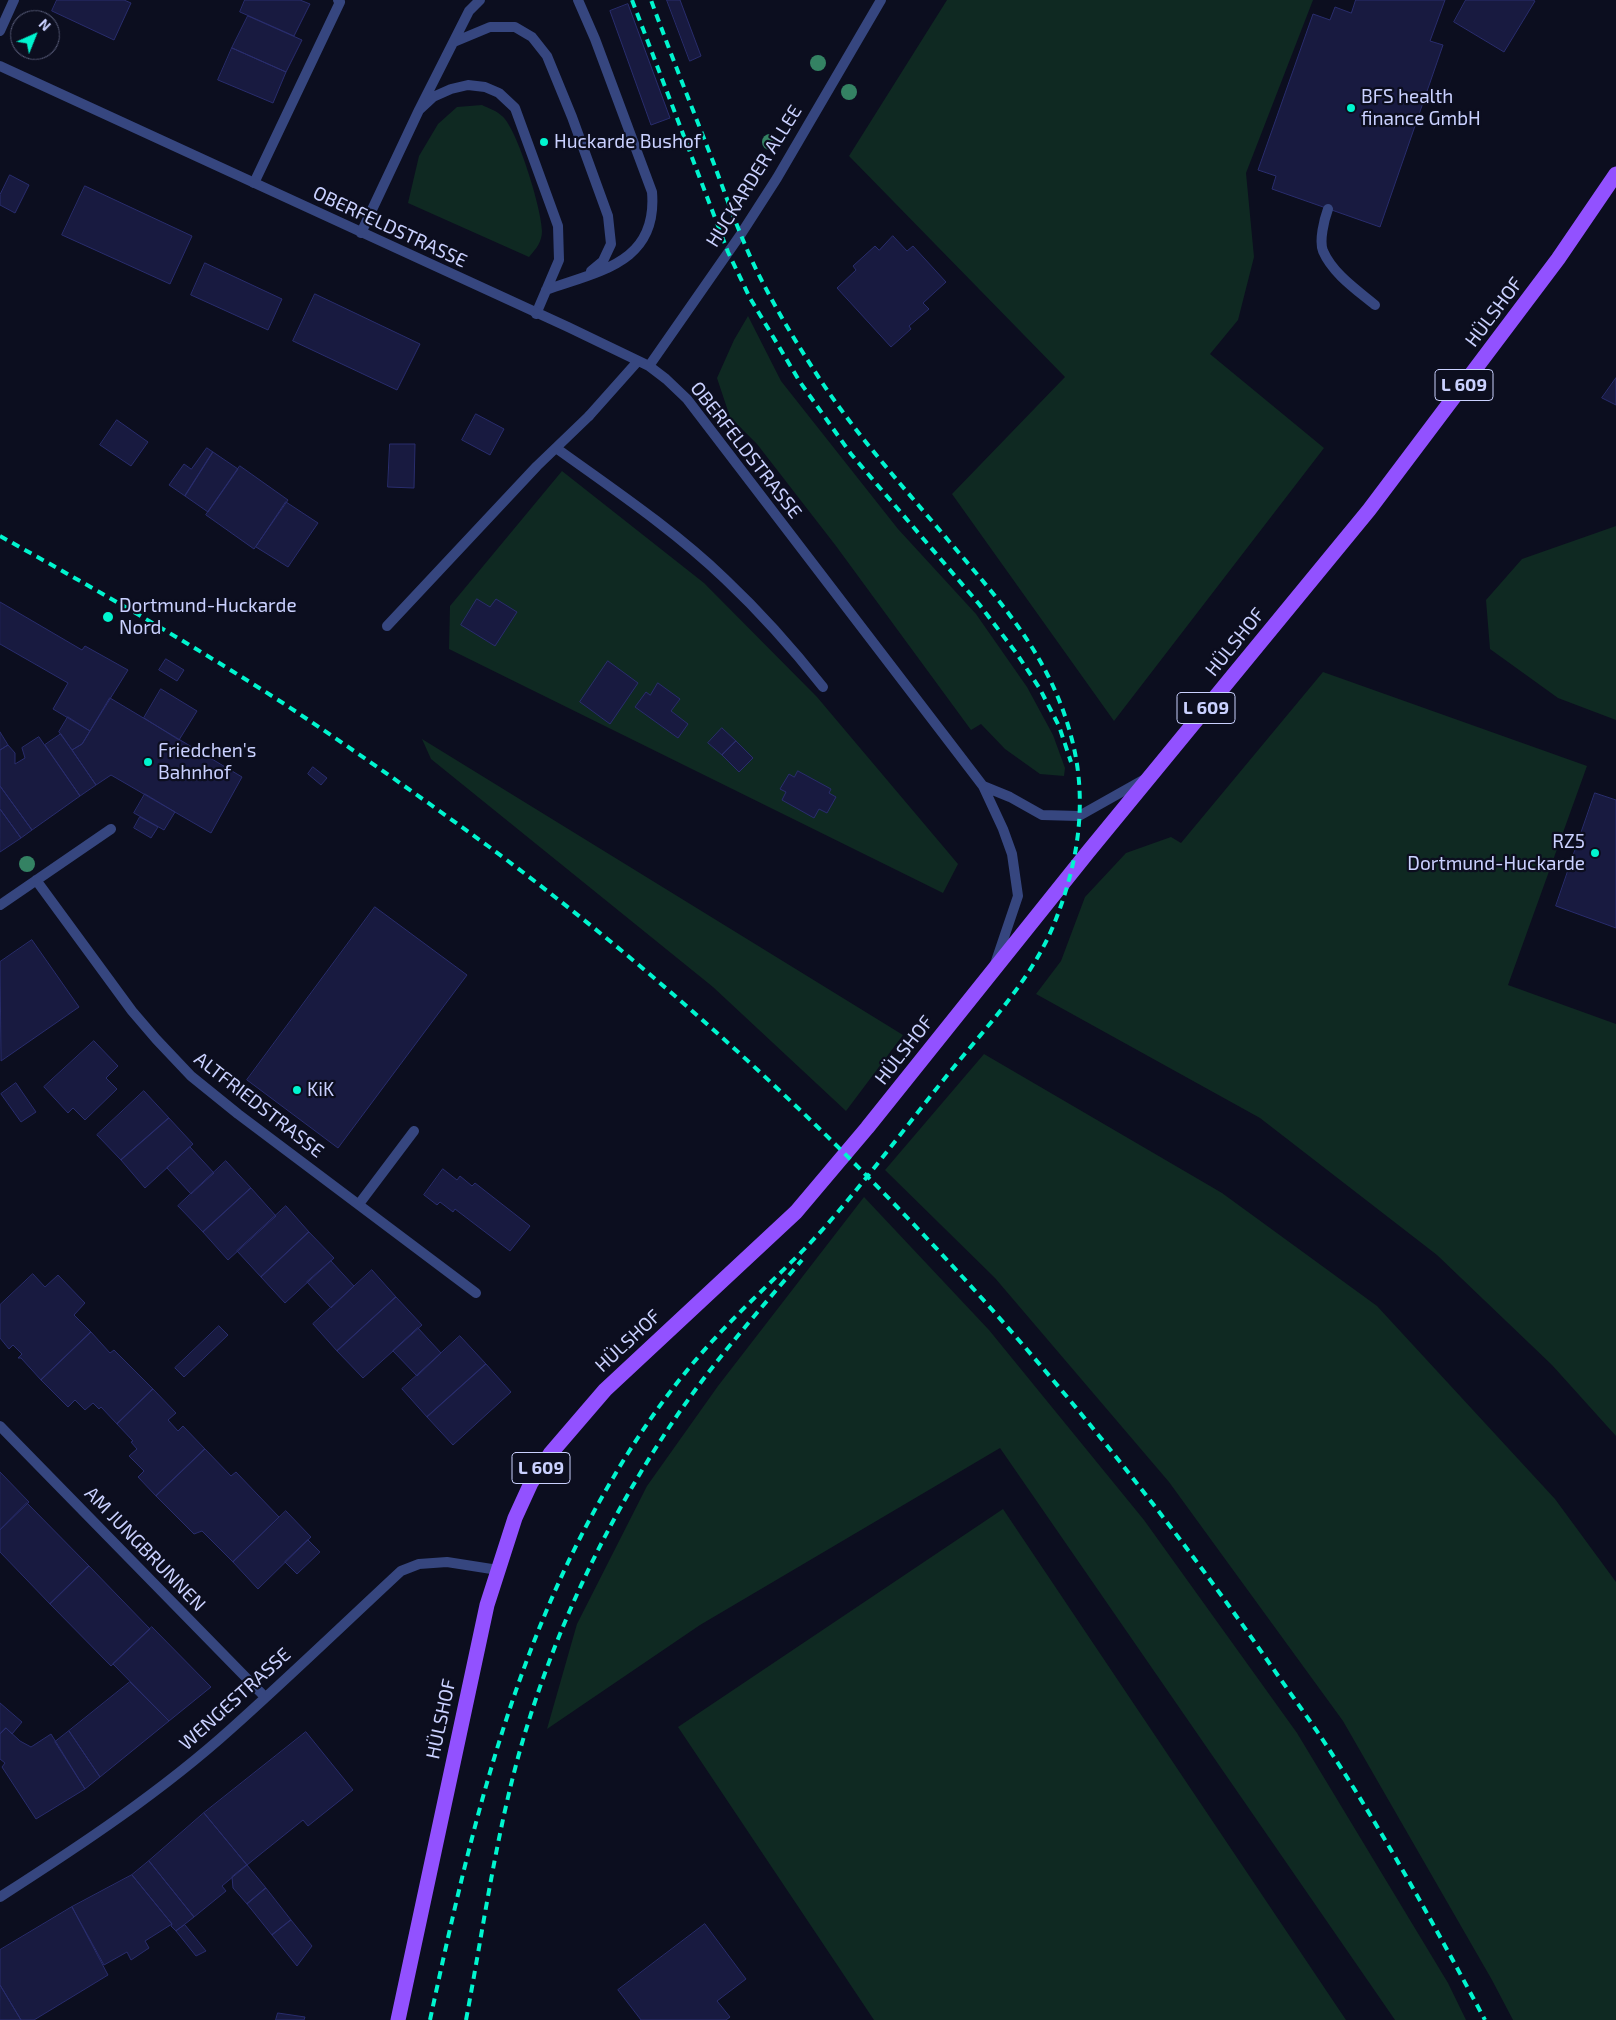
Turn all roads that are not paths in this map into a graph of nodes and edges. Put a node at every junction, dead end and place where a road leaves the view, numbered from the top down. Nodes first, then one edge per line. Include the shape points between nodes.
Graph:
1 (14, 0) edge
2 (338, 0) edge
3 (480, 0) edge
4 (578, 0) edge
5 (881, 0) edge
6 (0, 31) edge
7 (454, 42) junction
8 (0, 66) edge
9 (419, 110) junction
10 (1616, 174) edge
11 (254, 183) junction
12 (1328, 209) dead end
13 (361, 233) junction
14 (586, 275) junction
15 (546, 290) junction
16 (1375, 305) dead end
17 (536, 314) junction
18 (638, 361) junction
19 (649, 366) junction
20 (556, 448) junction
21 (387, 626) dead end
22 (823, 687) dead end
23 (1150, 776) junction
24 (983, 786) junction
25 (111, 829) dead end
26 (36, 880) junction
27 (0, 905) edge
28 (993, 970) junction
29 (414, 1131) dead end
30 (360, 1204) junction
31 (476, 1293) dead end
32 (0, 1426) edge
33 (498, 1570) junction
34 (265, 1697) junction
35 (0, 1897) edge
36 (398, 2020) edge

1 - 6 street
2 - 11 street via 340,2
3 - 7 street via 469,12
4 - 14 street via 652,192 652,213 645,237 635,251 611,267
5 - 19 street, HUCKARDER ALLEE via 777,178
7 - 9 street
7 - 14 street via 490,27 514,27 532,37 546,56 608,216 611,244 603,261
8 - 11 street, OBERFELDSTRASSE
9 - 13 street
9 - 15 street via 434,97 468,85 500,93 515,108 558,226 559,260
10 - 23 main road, HÜLSHOF / L 609 via 1553,266 1369,510
11 - 13 street, OBERFELDSTRASSE
12 - 16 street via 1323,224 1322,250 1339,274
13 - 17 street, OBERFELDSTRASSE
14 - 15 street
15 - 17 street
17 - 18 street, OBERFELDSTRASSE
18 - 19 street, OBERFELDSTRASSE
18 - 20 street
19 - 24 street, OBERFELDSTRASSE via 687,399
20 - 21 street
20 - 22 street via 666,528 725,579
23 - 24 street via 1079,816 1042,815
23 - 28 main road, HÜLSHOF / L 609
24 - 28 street, OBERFELDSTRASSE via 1012,854 1018,896
25 - 26 street
26 - 27 street
26 - 30 street, ALTFRIEDSTRASSE via 132,1011 183,1068 204,1088
28 - 33 main road, HÜLSHOF / L 609 via 796,1212 634,1362 569,1429 531,1483 515,1518
29 - 30 street
30 - 31 street, ALTFRIEDSTRASSE
32 - 34 street, AM JUNGBRUNNEN
33 - 34 street, WENGESTRASSE via 447,1562 419,1564 401,1571
33 - 36 main road, HÜLSHOF / L 609 via 487,1605
34 - 35 street, WENGESTRASSE via 150,1795

